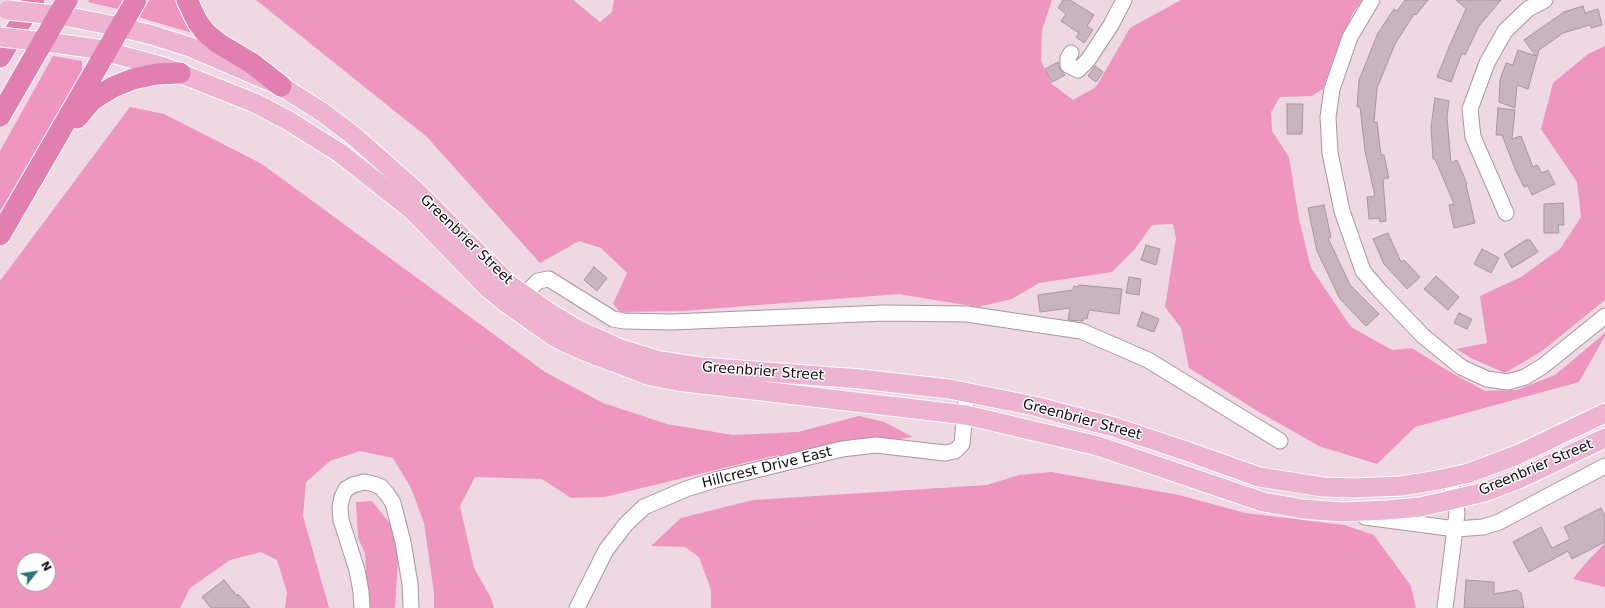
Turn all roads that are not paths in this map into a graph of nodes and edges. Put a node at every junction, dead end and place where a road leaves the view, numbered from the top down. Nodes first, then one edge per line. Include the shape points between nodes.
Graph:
1 (34, 0) edge
2 (136, 0) edge
3 (187, 0) edge
4 (1124, 0) edge
5 (1372, 0) edge
6 (1545, 0) edge
7 (66, 8) edge
8 (0, 10) edge
9 (120, 27) junction
10 (0, 37) edge
11 (106, 52) junction
12 (1071, 53) dead end
13 (0, 57) edge
14 (180, 73) junction
15 (281, 86) junction
16 (0, 116) edge
17 (53, 140) junction
18 (1506, 213) dead end
19 (0, 235) edge
20 (524, 295) junction
21 (1605, 316) edge
22 (968, 392) junction
23 (1605, 413) edge
24 (966, 415) junction
25 (1605, 438) edge
26 (1280, 441) dead end
27 (1605, 466) edge
28 (1449, 477) junction
29 (1455, 499) junction
30 (1321, 510) junction
31 (1456, 529) junction
32 (362, 608) edge
33 (411, 608) edge
34 (577, 608) edge
35 (1445, 608) edge

1 - 13 highway
2 - 9 highway
3 - 15 highway via 205,32
4 - 12 street via 1111,25 1088,60 1078,70 1068,66
5 - 21 street via 1350,37 1332,89 1328,117 1330,153 1342,211 1363,271 1422,336 1461,367 1487,379 1508,382 1525,377 1543,366
6 - 18 street via 1528,9 1505,31 1487,63 1470,109 1473,137
7 - 8 main road, Greenbrier Street, bridge
7 - 9 main road, Greenbrier Street
7 - 16 highway, bridge
9 - 11 highway
9 - 15 main road, Greenbrier Street via 190,47
10 - 11 main road, Greenbrier Street, bridge
11 - 14 main road, Greenbrier Street
11 - 17 highway
14 - 17 highway via 156,74 113,87 92,100 72,124
14 - 24 main road, Greenbrier Street via 255,104 289,121 340,153 412,210 509,305 556,338 587,352 651,376 677,381
15 - 20 main road, Greenbrier Street via 355,137 415,190 510,285
17 - 19 highway
20 - 22 main road, Greenbrier Street via 559,319 602,342 660,361
20 - 26 street via 538,281 549,279 613,319 624,321 672,322 884,313 967,314 1081,331 1148,360
22 - 24 street, Hillcrest Drive East
22 - 28 main road, Greenbrier Street via 1114,427 1259,477 1287,483 1354,488 1401,486
23 - 28 main road, Greenbrier Street via 1517,455 1469,473
24 - 30 main road, Greenbrier Street via 1098,446 1263,502
24 - 34 street, Hillcrest Drive East via 962,444 955,451 945,453 876,445 842,449 686,488 644,507 626,524 606,550
25 - 29 main road, Greenbrier Street via 1519,479
27 - 31 street via 1499,522
28 - 29 street
29 - 30 main road, Greenbrier Street via 1420,507 1387,510
29 - 31 street
30 - 31 street
31 - 35 street
32 - 33 street via 357,570 341,520 340,507 346,489 364,482 381,487 393,503 403,542

